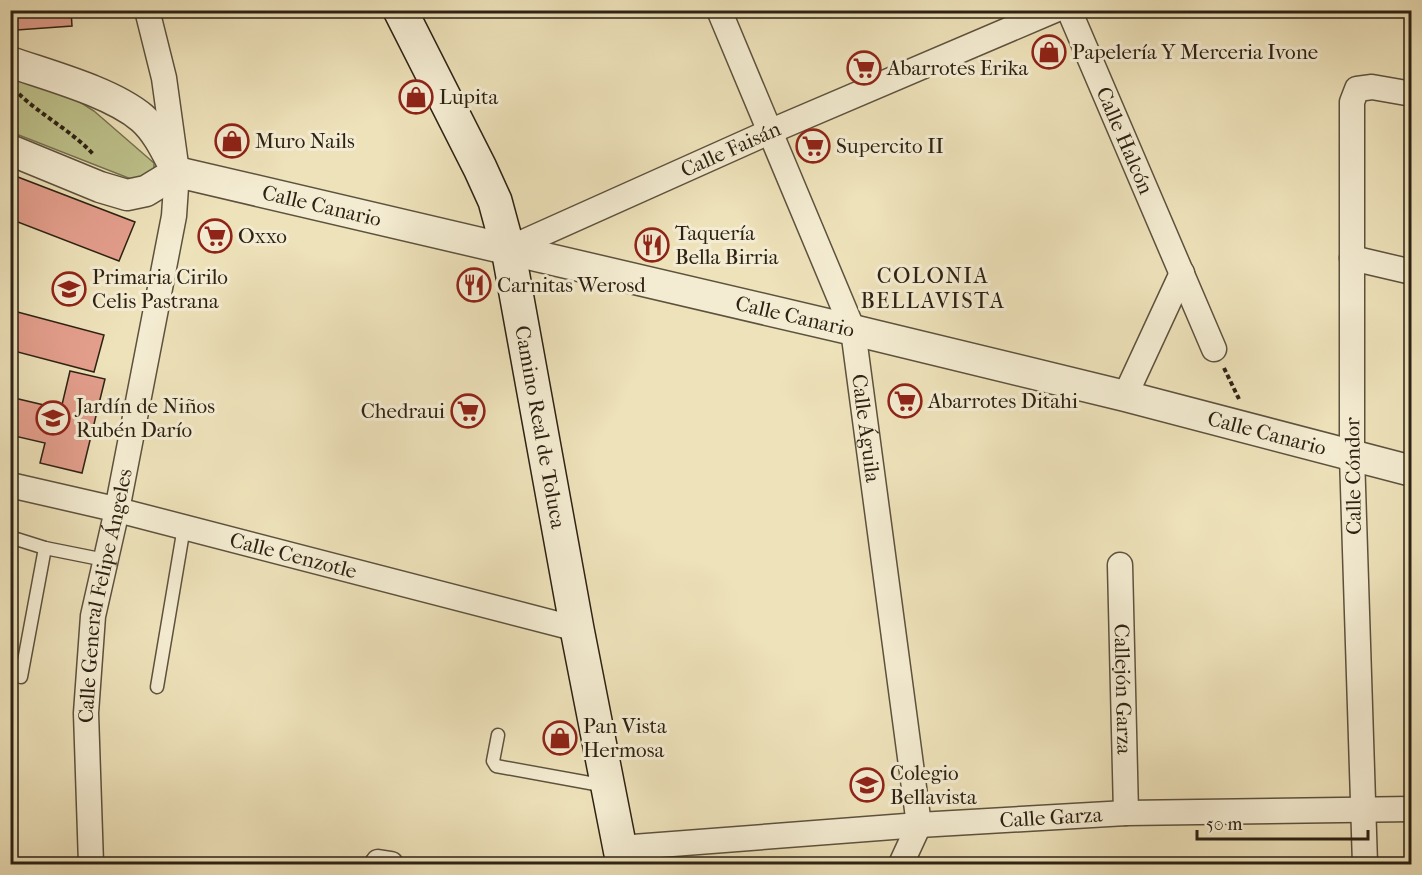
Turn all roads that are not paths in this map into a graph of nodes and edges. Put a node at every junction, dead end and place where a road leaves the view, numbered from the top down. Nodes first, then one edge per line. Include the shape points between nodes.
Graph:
1 (147, 10) edge
2 (400, 10) edge
3 (719, 10) edge
4 (1055, 10) edge
5 (1069, 10) edge
6 (10, 62) edge
7 (1412, 94) edge
8 (769, 132) junction
9 (10, 150) edge
10 (177, 171) junction
11 (508, 249) junction
12 (1352, 258) junction
13 (1412, 272) edge
14 (1182, 273) junction
15 (853, 330) junction
16 (1214, 348) road end
17 (1125, 396) junction
18 (1352, 456) junction
19 (1412, 471) edge
20 (10, 485) edge
21 (117, 510) junction
22 (184, 527) junction
23 (10, 537) edge
24 (45, 548) junction
25 (105, 560) junction
26 (1120, 566) dead end
27 (577, 629) junction
28 (21, 677) dead end
29 (157, 687) dead end
30 (498, 735) dead end
31 (607, 786) junction
32 (1412, 809) edge
33 (1364, 810) junction
34 (1126, 813) junction
35 (919, 825) junction
36 (621, 856) edge
37 (91, 864) edge
38 (377, 864) edge
39 (391, 864) edge
40 (901, 864) edge
41 (1365, 864) edge

1 - 10 street, Calle General Felipe Ángeles via 165,78
2 - 11 main road, Camino Real de Toluca via 495,201
3 - 8 street, Calle Águila
4 - 8 street, Calle Faisán
5 - 14 street, Calle Halcón
6 - 10 street via 117,100 143,119 161,141
7 - 12 street, Calle Cóndor via 1372,87 1357,89 1352,102
8 - 11 street, Calle Faisán
8 - 15 street, Calle Águila
9 - 10 street via 127,195 146,191
10 - 11 street, Calle Canario
10 - 21 street, Calle General Felipe Ángeles via 174,216
11 - 15 street, Calle Canario
11 - 27 main road, Camino Real de Toluca
12 - 13 street
12 - 18 street, Calle Cóndor
14 - 16 street, Calle Halcón
14 - 17 street
15 - 17 street, Calle Canario
15 - 35 street, Calle Águila
17 - 18 street, Calle Canario
18 - 19 street, Calle Canario
18 - 33 street, Calle Cóndor
20 - 21 street, Calle Cenzotle
21 - 22 street, Calle Cenzotle
21 - 25 street, Calle General Felipe Ángeles
22 - 27 street, Calle Cenzotle
22 - 29 lane
23 - 24 lane
24 - 25 lane
24 - 28 lane
25 - 37 street, Calle General Felipe Ángeles via 88,661
26 - 34 street, Callejón Garza
27 - 31 main road, Camino Real de Toluca
30 - 31 lane via 495,766
31 - 36 main road, Camino Real de Toluca
32 - 33 street, Calle Garza
33 - 34 street, Calle Garza
33 - 41 street, Calle Cóndor
34 - 35 street, Calle Garza
35 - 36 street, Calle Garza
35 - 40 street
38 - 39 street

